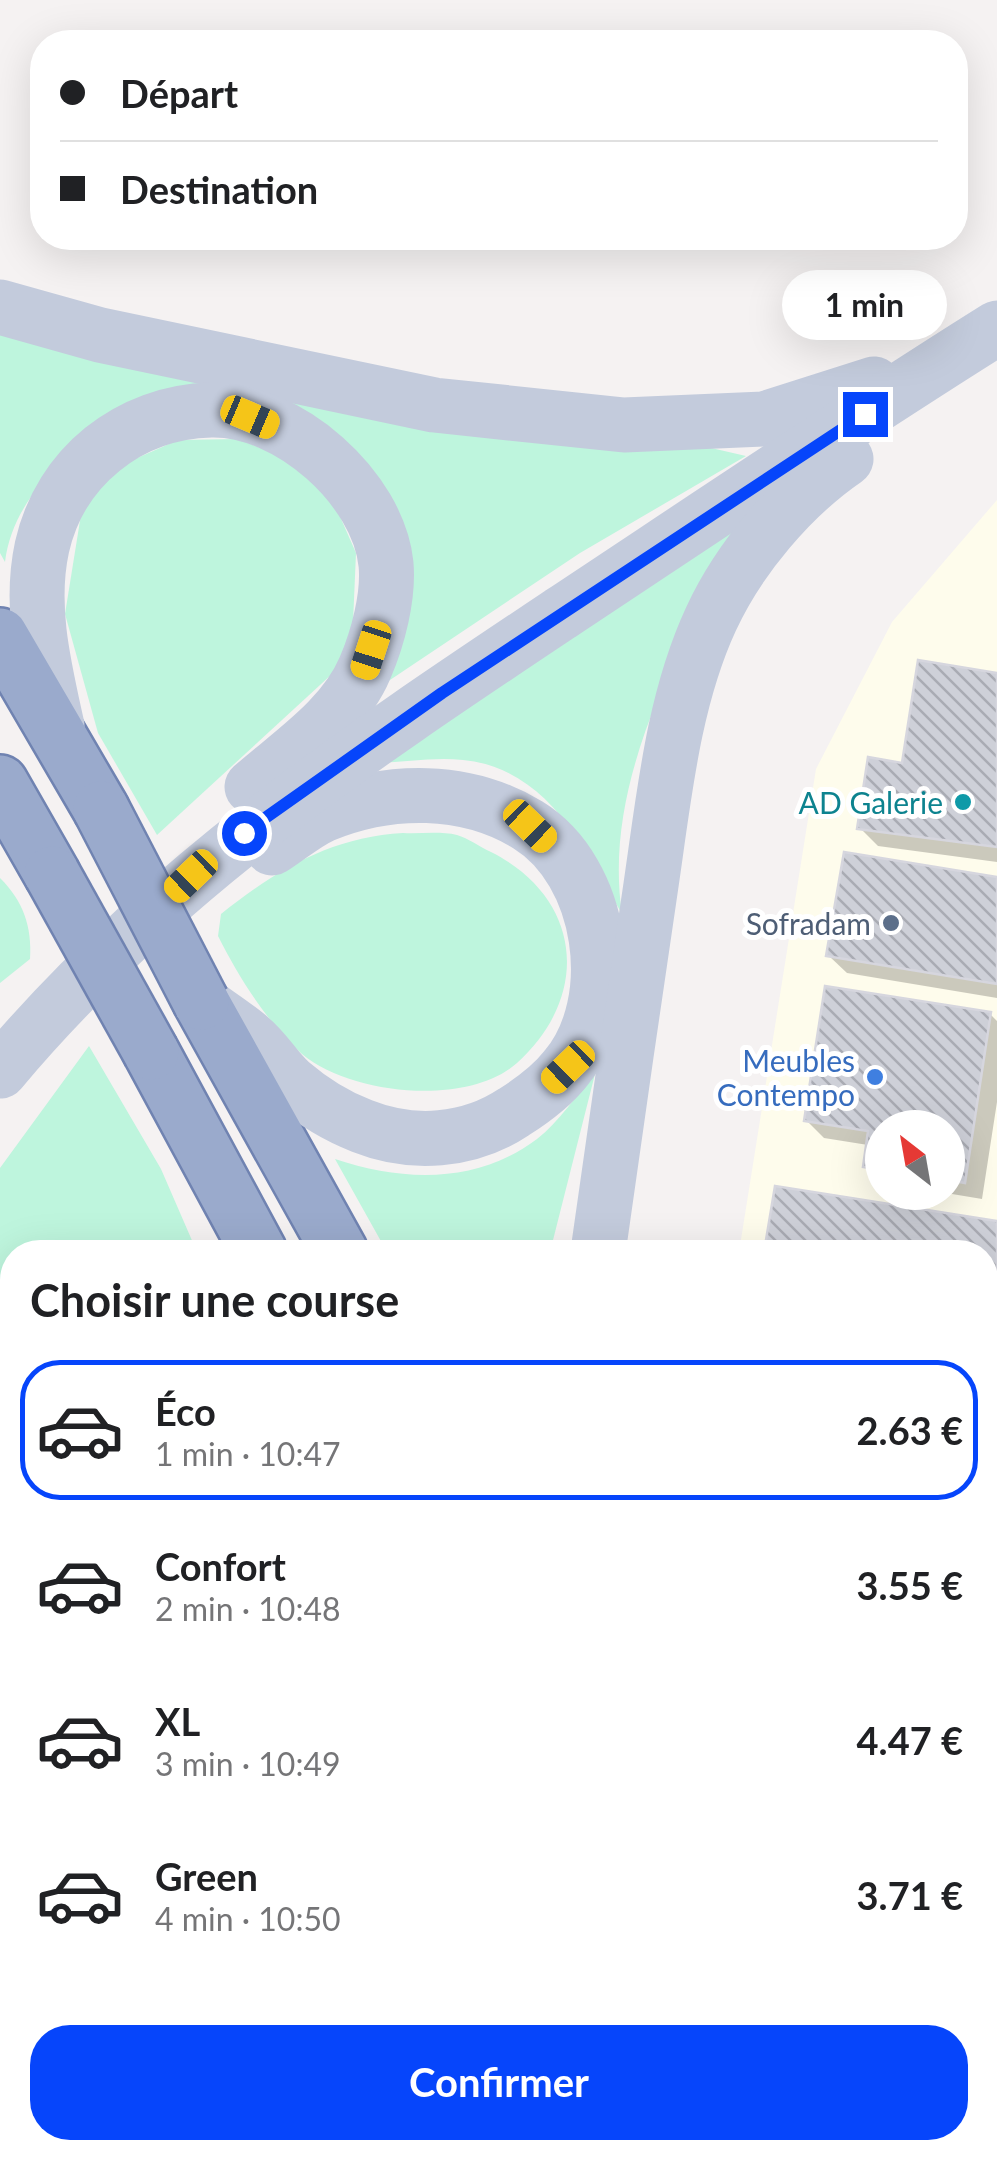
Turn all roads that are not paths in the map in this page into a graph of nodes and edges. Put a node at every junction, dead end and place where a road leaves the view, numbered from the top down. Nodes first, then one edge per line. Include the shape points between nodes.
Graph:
1 (0, 307) edge
2 (997, 328) edge
3 (916, 380) junction
4 (0, 636) edge
5 (58, 731) junction
6 (0, 783) edge
7 (0, 836) edge
8 (52, 874) junction
9 (191, 876) junction
10 (65, 1000) junction
11 (201, 1002) junction
12 (0, 1029) edge
13 (0, 1071) edge
14 (246, 1240) edge
15 (333, 1240) edge
16 (600, 1240) edge

1 - 3 main road via 100,335 434,405 624,425 764,419
2 - 3 main road
3 - 9 main road via 315,779
3 - 16 main road via 878,437 807,486 757,547 699,649 671,753
4 - 5 highway
5 - 9 main road via 39,642 38,596 42,548 57,502 77,472 131,431 213,410 290,434 327,460 374,525 386,564 365,670 340,710 247,791
5 - 11 highway, bridge
6 - 8 highway
7 - 8 main road via 19,859
8 - 14 highway, bridge
9 - 10 main road
9 - 11 main road via 241,870 320,816 409,794 450,796 530,826 561,856 585,894 599,954 589,1026 568,1067 497,1124 453,1138 402,1138 334,1114
10 - 12 main road via 14,1016
10 - 13 main road
11 - 15 highway

